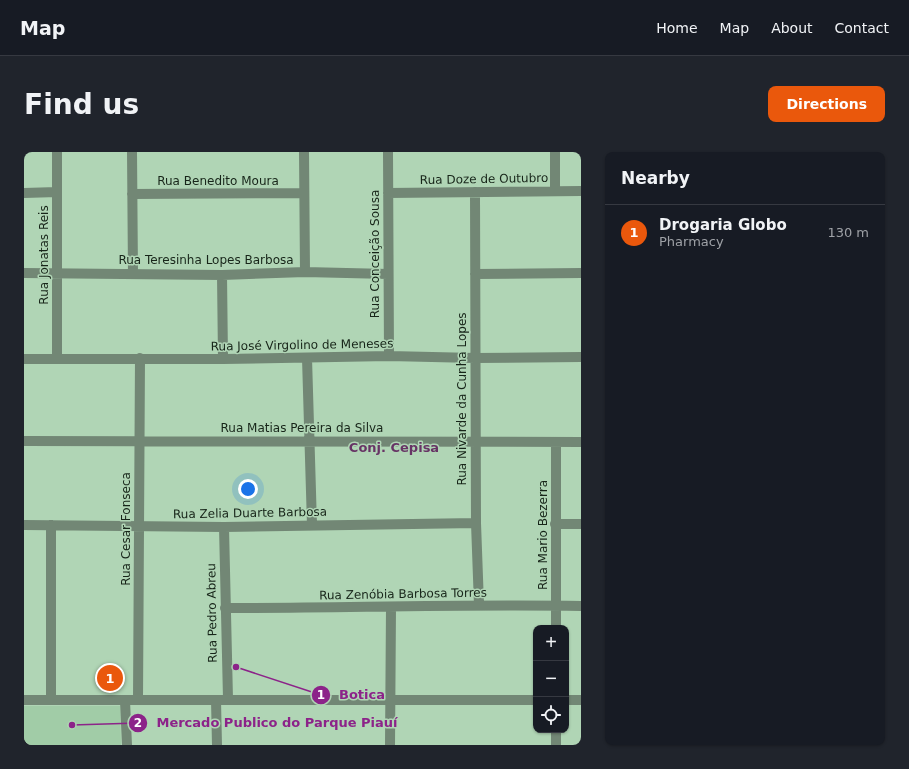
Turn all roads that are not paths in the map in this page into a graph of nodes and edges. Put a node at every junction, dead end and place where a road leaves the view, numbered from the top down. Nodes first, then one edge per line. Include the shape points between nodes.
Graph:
1 (57, 152) edge
2 (132, 152) edge
3 (304, 152) edge
4 (388, 152) edge
5 (555, 152) edge
6 (555, 191) junction
7 (581, 191) edge
8 (57, 192) junction
9 (475, 192) junction
10 (24, 193) edge
11 (304, 193) junction
12 (388, 193) junction
13 (132, 194) junction
14 (305, 272) junction
15 (24, 273) edge
16 (57, 273) junction
17 (581, 273) edge
18 (133, 274) junction
19 (388, 274) junction
20 (475, 274) junction
21 (222, 275) junction
22 (389, 356) junction
23 (581, 357) edge
24 (57, 358) junction
25 (140, 358) junction
26 (307, 358) junction
27 (475, 358) junction
28 (24, 359) edge
29 (223, 359) junction
30 (24, 441) edge
31 (308, 441) junction
32 (139, 442) junction
33 (476, 442) junction
34 (556, 442) junction
35 (581, 442) edge
36 (476, 522) junction
37 (555, 524) junction
38 (581, 524) edge
39 (24, 525) edge
40 (51, 525) junction
41 (312, 525) junction
42 (140, 526) junction
43 (224, 527) junction
44 (479, 605) junction
45 (556, 606) junction
46 (581, 606) edge
47 (225, 608) junction
48 (391, 608) junction
49 (556, 625) edge
50 (391, 698) junction
51 (228, 699) junction
52 (24, 700) edge
53 (51, 700) junction
54 (138, 700) junction
55 (216, 700) junction
56 (533, 700) edge
57 (569, 700) edge
58 (581, 700) edge
59 (125, 701) junction
60 (556, 733) edge
61 (127, 745) edge
62 (216, 745) edge
63 (390, 745) edge
64 (556, 745) edge

1 - 8 street, Rua Jonatas Reis
2 - 13 street
3 - 11 street
4 - 12 street, Rua Conceição Sousa
5 - 6 street
6 - 7 street, Rua Doze de Outubro
6 - 9 street, Rua Doze de Outubro
8 - 10 street
8 - 16 street, Rua Jonatas Reis
9 - 12 street, Rua Doze de Outubro
9 - 20 street, Rua Nivarde da Cunha Lopes
11 - 13 street, Rua Benedito Moura
11 - 14 street
12 - 19 street, Rua Conceição Sousa
13 - 18 street
14 - 19 street, Rua Teresinha Lopes Barbosa
14 - 21 street, Rua Teresinha Lopes Barbosa
15 - 16 street, Rua Teresinha Lopes Barbosa
16 - 18 street, Rua Teresinha Lopes Barbosa
16 - 24 street, Rua Jonatas Reis
17 - 20 street
18 - 21 street, Rua Teresinha Lopes Barbosa
19 - 22 street, Rua Conceição Sousa
20 - 27 street, Rua Nivarde da Cunha Lopes
21 - 29 street
22 - 26 street, Rua José Virgolino de Meneses
22 - 27 street, Rua José Virgolino de Meneses
23 - 27 street, Rua José Virgolino de Meneses
24 - 25 street, Rua José Virgolino de Meneses
24 - 28 street, Rua José Virgolino de Meneses
25 - 29 street, Rua José Virgolino de Meneses
25 - 32 street, Rua Cesar Fonseca
26 - 29 street, Rua José Virgolino de Meneses
26 - 31 street
27 - 33 street, Rua Nivarde da Cunha Lopes
30 - 32 street, Rua Matias Pereira da Silva
31 - 32 street, Rua Matias Pereira da Silva
31 - 33 street, Rua Matias Pereira da Silva
31 - 41 street
32 - 42 street, Rua Cesar Fonseca
33 - 34 street, Rua Matias Pereira da Silva
33 - 36 street, Rua Nivarde da Cunha Lopes
34 - 35 street, Rua Matias Pereira da Silva
34 - 37 street, Rua Mario Bezerra
36 - 41 street, Rua Zelia Duarte Barbosa
36 - 44 street, Rua Nivarde da Cunha Lopes
37 - 38 street
37 - 45 street, Rua Mario Bezerra
39 - 40 street, Rua Zelia Duarte Barbosa
40 - 42 street, Rua Zelia Duarte Barbosa
40 - 53 street
41 - 43 street, Rua Zelia Duarte Barbosa
42 - 43 street, Rua Zelia Duarte Barbosa
42 - 54 street, Rua Cesar Fonseca
43 - 47 street, Rua Pedro Abreu
44 - 45 street, Rua Zenóbia Barbosa Torres
44 - 48 street, Rua Zenóbia Barbosa Torres
45 - 46 street, Rua Zenóbia Barbosa Torres
45 - 49 street, Rua Mario Bezerra
47 - 48 street, Rua Zenóbia Barbosa Torres
47 - 51 street, Rua Pedro Abreu
48 - 50 street
50 - 51 street
50 - 56 street
50 - 63 street
51 - 55 street
52 - 53 street
53 - 59 street
54 - 55 street
54 - 59 street
55 - 62 street
57 - 58 street
59 - 61 street
60 - 64 street

